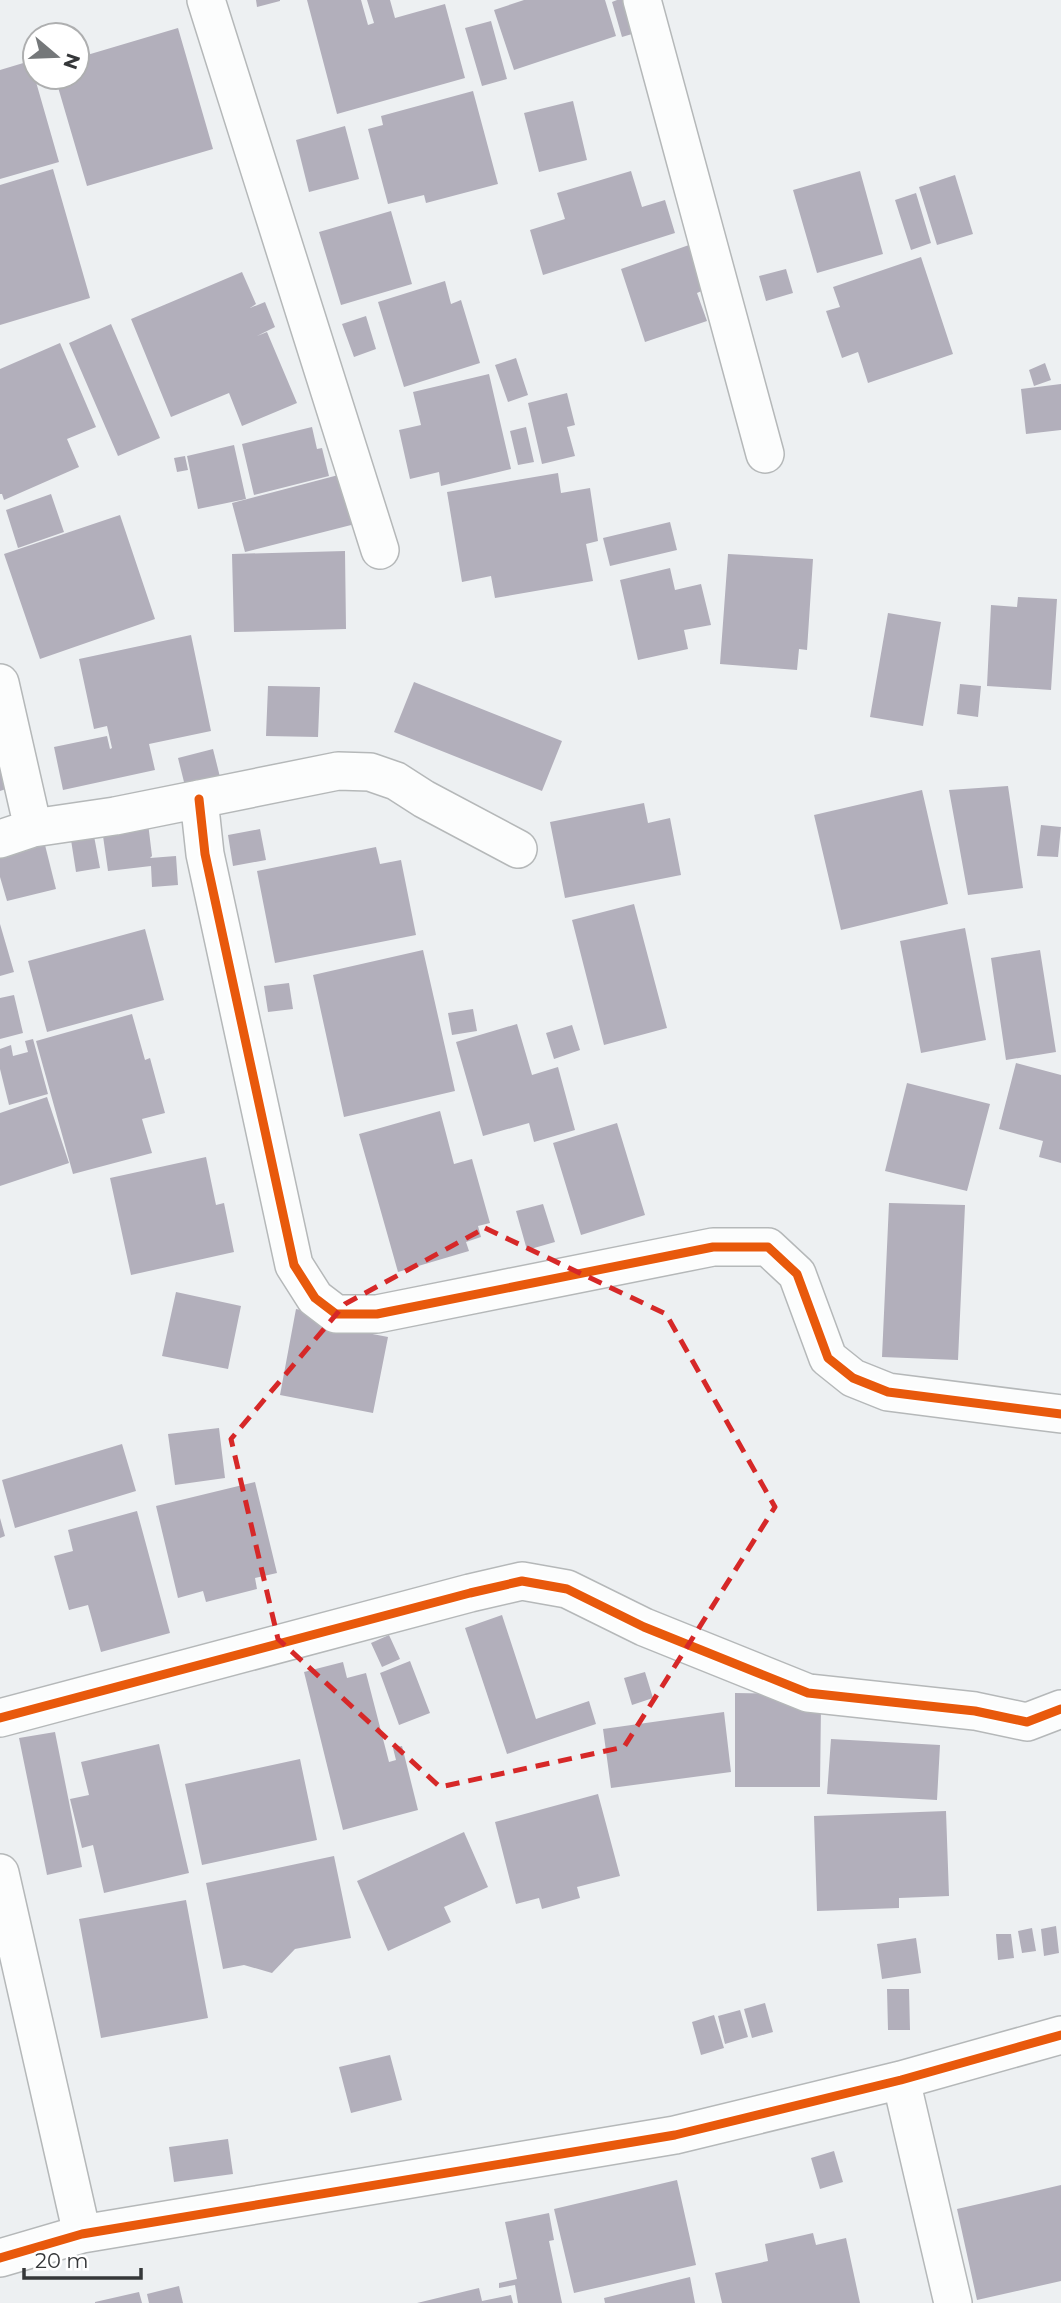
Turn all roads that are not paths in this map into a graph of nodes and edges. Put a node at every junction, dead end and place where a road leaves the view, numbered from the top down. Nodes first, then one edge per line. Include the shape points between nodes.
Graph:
1 (206, 0) edge
2 (642, 0) edge
3 (765, 454) dead end
4 (380, 550) dead end
5 (0, 683) edge
6 (199, 799) junction
7 (17, 833) edge
8 (518, 849) dead end
9 (1061, 1414) edge
10 (1061, 1709) edge
11 (0, 1718) edge
12 (0, 1873) edge
13 (1061, 2035) edge
14 (901, 2080) junction
15 (82, 2234) junction
16 (0, 2258) edge
17 (953, 2303) edge

1 - 4 street
2 - 3 street
5 - 7 street
6 - 7 street
6 - 8 street via 338,771 370,772 396,781
6 - 9 street via 205,854 294,1265 315,1298 337,1314 377,1314 713,1247 768,1247 797,1275 828,1357 853,1378 888,1392
10 - 11 street via 1027,1722 975,1711 808,1693 567,1589 522,1581
12 - 15 street
13 - 14 street
14 - 15 street via 675,2135
14 - 17 street
15 - 16 street

